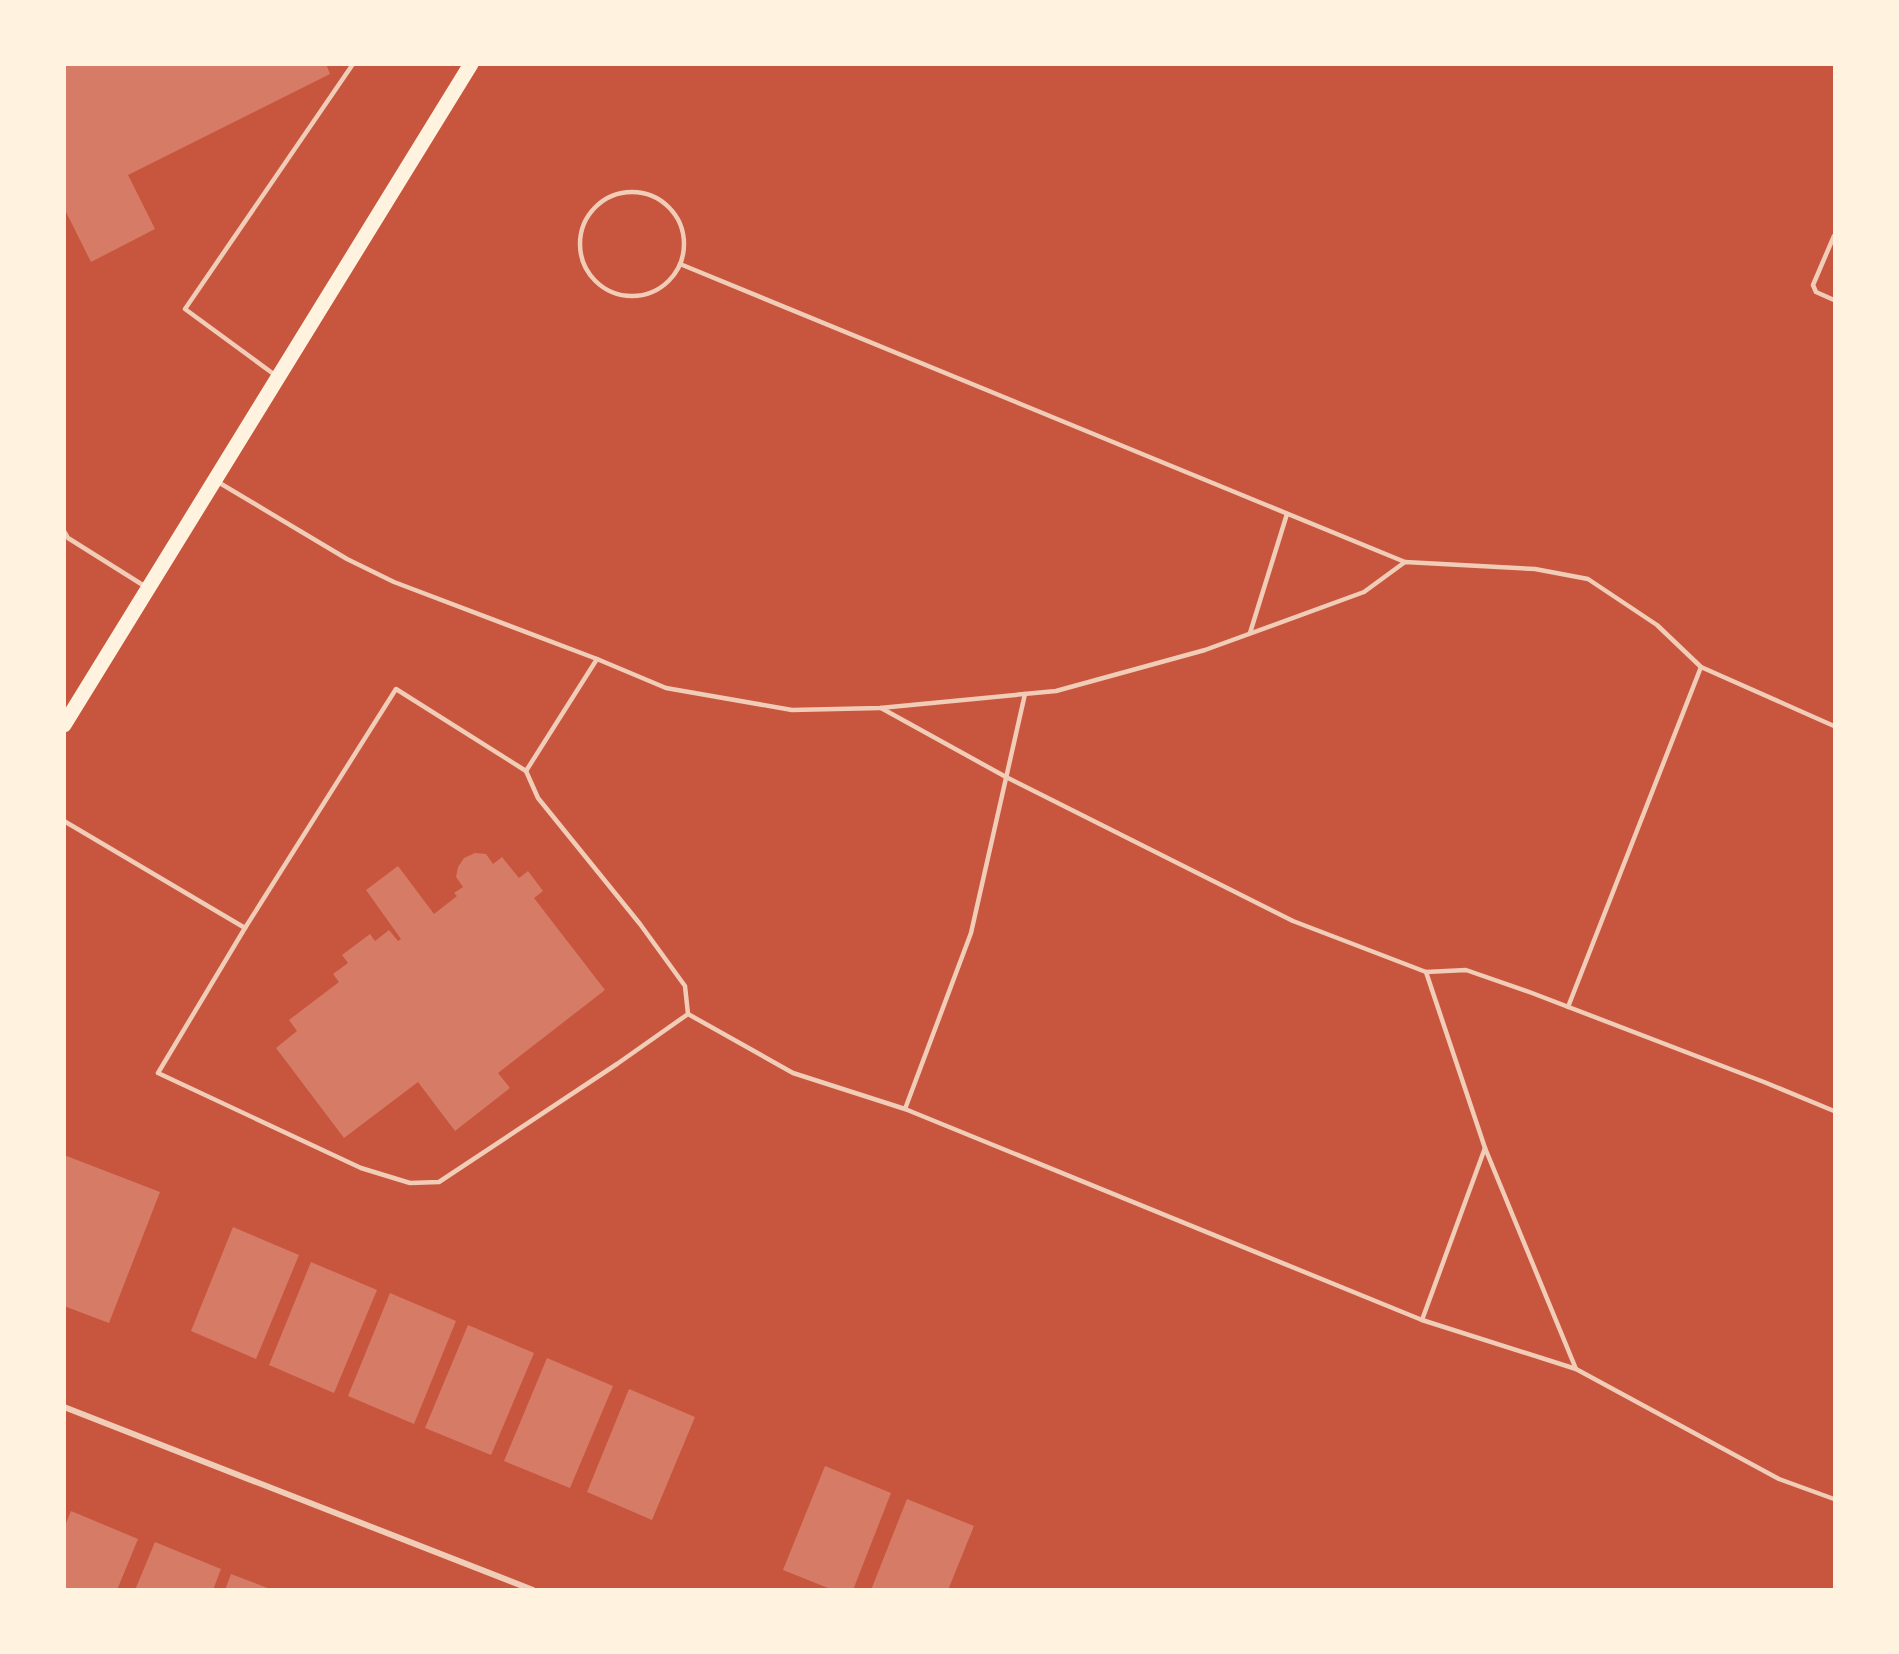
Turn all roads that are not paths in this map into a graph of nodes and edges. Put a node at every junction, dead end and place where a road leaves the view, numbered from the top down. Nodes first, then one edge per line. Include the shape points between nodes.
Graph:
1 (353, 64) edge
2 (466, 66) edge
3 (1834, 236) edge
4 (680, 264) junction
5 (1834, 300) edge
6 (278, 377) junction
7 (215, 480) junction
8 (1287, 513) junction
9 (64, 531) edge
10 (1405, 562) junction
11 (148, 589) junction
12 (1250, 633) junction
13 (597, 659) junction
14 (1701, 667) junction
15 (1025, 694) junction
16 (880, 708) junction
17 (64, 725) edge
18 (1834, 726) edge
19 (526, 771) junction
20 (1006, 777) junction
21 (64, 821) edge
22 (245, 928) junction
23 (1426, 972) junction
24 (1568, 1007) junction
25 (688, 1014) junction
26 (905, 1109) junction
27 (1834, 1112) edge
28 (1485, 1148) junction
29 (1422, 1320) junction
30 (1576, 1369) junction
31 (64, 1407) edge
32 (1834, 1499) edge
33 (533, 1590) edge

1 - 6 lane via 185,309
2 - 6 main road
3 - 5 lane via 1813,285 1816,292
4 - 4 lane via 684,247 675,215 648,195 614,195 588,216 581,232 584,266 608,291 641,296 671,279
4 - 8 lane
6 - 7 main road
7 - 11 main road
7 - 13 lane via 347,559 394,582
8 - 10 lane
8 - 12 lane
9 - 11 lane via 68,538
10 - 12 lane via 1364,591
10 - 14 lane via 1535,569 1588,579 1657,625
11 - 17 main road
12 - 15 lane via 1205,650 1056,691
13 - 16 lane via 666,688 780,708
13 - 19 lane
14 - 18 lane
14 - 24 lane
15 - 16 lane
15 - 20 lane
16 - 20 lane
19 - 22 lane via 396,689
19 - 25 lane via 538,798 685,986
20 - 23 lane via 1293,921
20 - 26 lane via 970,933
21 - 22 lane
22 - 25 lane via 158,1073 361,1168 410,1183 439,1182
23 - 24 lane via 1466,970
23 - 28 lane
24 - 27 lane
25 - 26 lane via 793,1073
26 - 29 lane
28 - 29 lane
28 - 30 lane
29 - 30 lane
30 - 32 lane via 1779,1479
31 - 33 street

